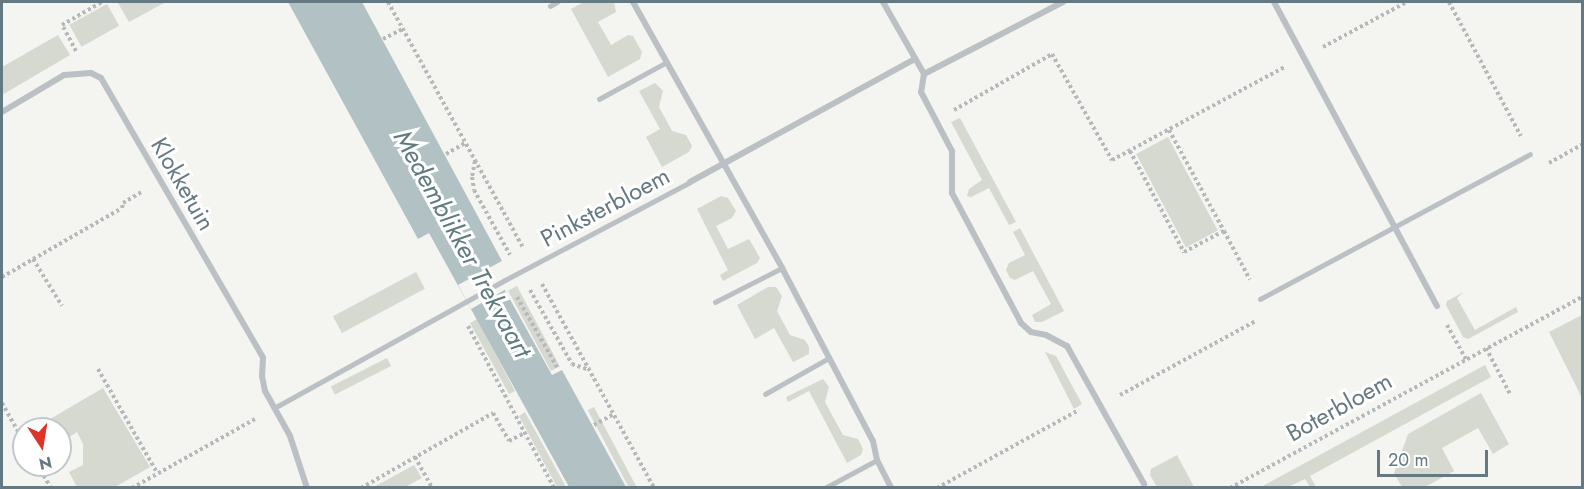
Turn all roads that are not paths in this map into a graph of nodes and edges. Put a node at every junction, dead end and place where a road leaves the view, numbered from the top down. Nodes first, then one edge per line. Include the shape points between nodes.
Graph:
1 (557, 2) edge
2 (633, 2) edge
3 (883, 2) edge
4 (1063, 2) edge
5 (1274, 2) edge
6 (550, 6) dead end
7 (915, 59) junction
8 (665, 63) junction
9 (924, 74) junction
10 (599, 99) dead end
11 (2, 112) edge
12 (1530, 154) road end
13 (722, 164) junction
14 (690, 182) joint
15 (1394, 225) junction
16 (782, 268) junction
17 (1260, 299) road end
18 (715, 302) dead end
19 (1437, 306) road end
20 (829, 358) junction
21 (765, 394) dead end
22 (274, 408) junction
23 (877, 460) junction
24 (1145, 486) edge
25 (307, 488) edge
26 (825, 488) edge
27 (891, 488) edge

1 - 6 lane
2 - 8 street
3 - 7 street
4 - 9 street
5 - 15 street
7 - 9 street
7 - 13 street, Pinksterbloem
8 - 10 lane
8 - 13 street
9 - 24 street via 921,92 952,151 952,193 1021,323 1031,332 1067,346
11 - 22 street, Klokketuin via 64,75 92,73 101,78 263,358 265,391
12 - 15 lane
13 - 14 street, Pinksterbloem
13 - 16 street
14 - 22 street, Pinksterbloem
15 - 17 lane
15 - 19 street
16 - 18 lane
16 - 20 street
20 - 21 lane
20 - 23 street via 873,441
22 - 25 street, Klokketuin via 290,435
23 - 26 lane
23 - 27 street

